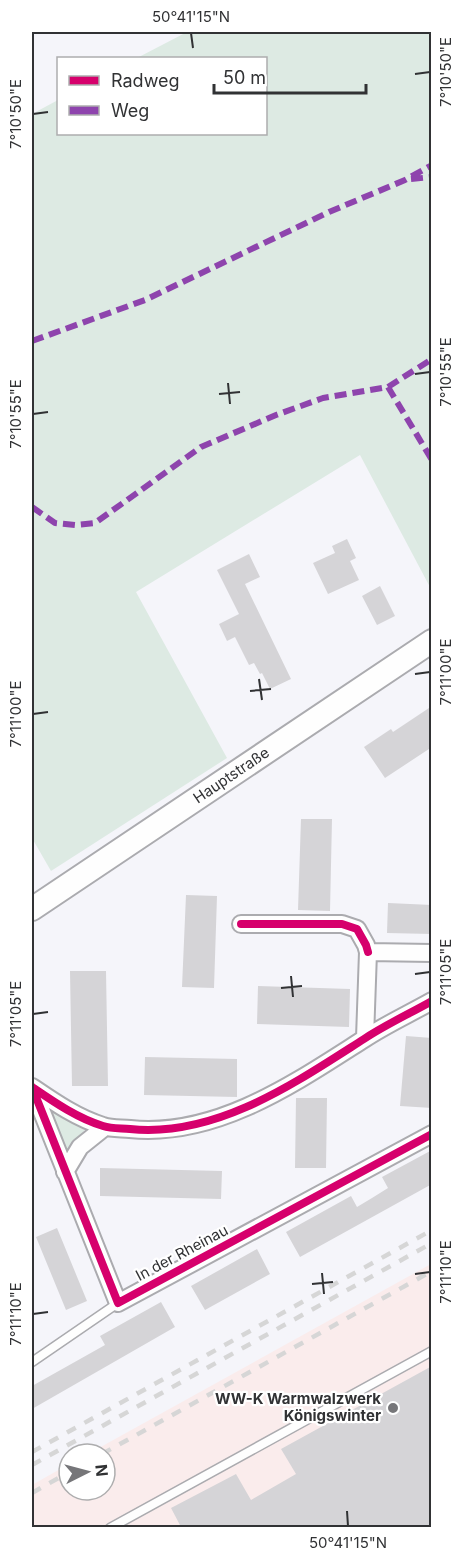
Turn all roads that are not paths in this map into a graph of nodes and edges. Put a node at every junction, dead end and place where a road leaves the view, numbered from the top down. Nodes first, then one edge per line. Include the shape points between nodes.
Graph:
1 (432, 641) edge
2 (32, 909) edge
3 (242, 924) dead end
4 (368, 952) junction
5 (432, 953) edge
6 (432, 1001) edge
7 (365, 1038) junction
8 (32, 1087) edge
9 (105, 1126) junction
10 (432, 1134) edge
11 (65, 1172) junction
12 (118, 1303) junction
13 (432, 1351) edge
14 (32, 1362) edge
15 (110, 1527) edge

1 - 2 main road, Hauptstraße
3 - 4 street via 342,924 357,929
4 - 5 street
4 - 7 street
6 - 7 street
7 - 9 street via 236,1113 187,1127 147,1131
8 - 9 street via 66,1110
8 - 11 street
9 - 11 street via 80,1147
10 - 12 street, In der Rheinau
11 - 12 street
12 - 14 lane
13 - 15 lane

